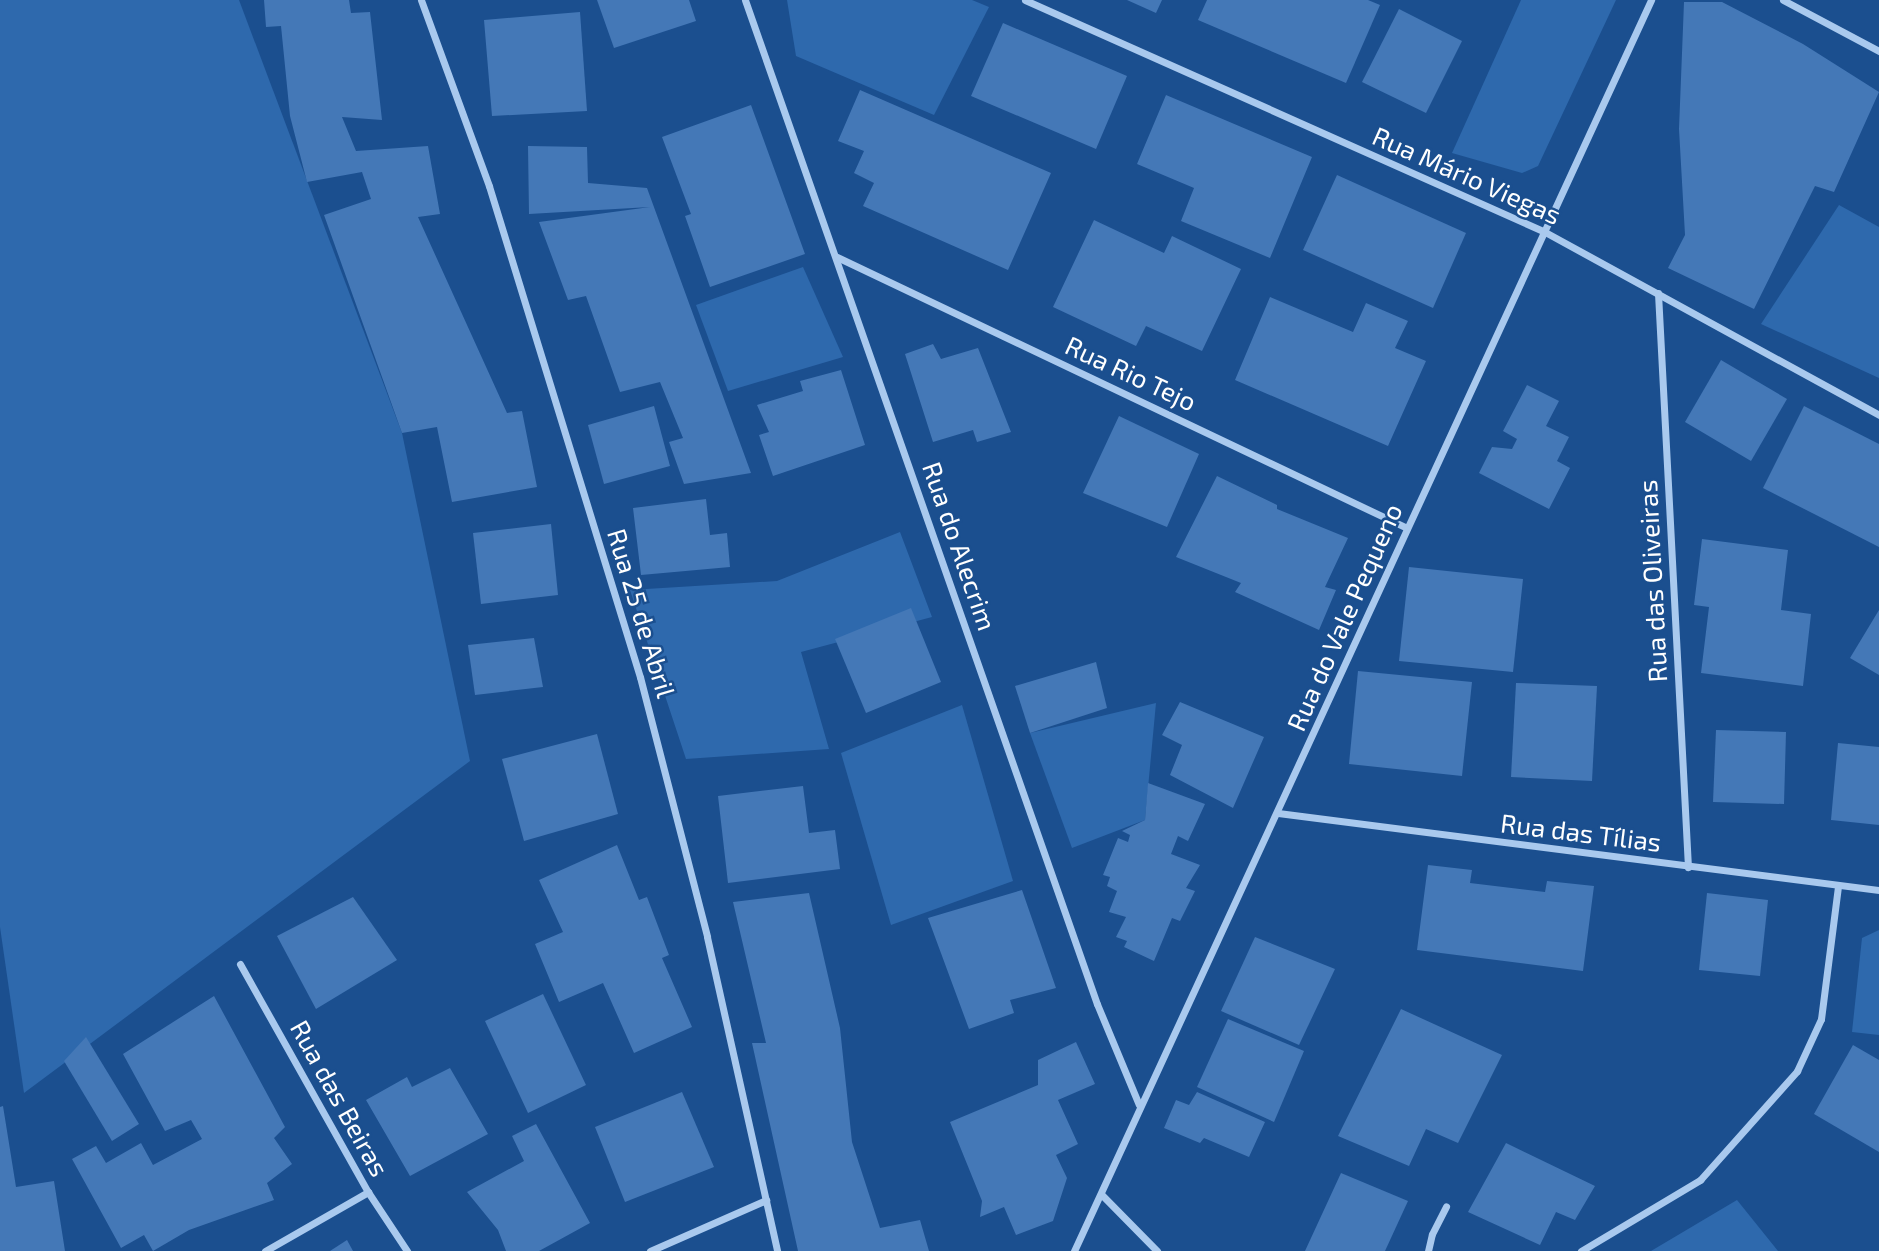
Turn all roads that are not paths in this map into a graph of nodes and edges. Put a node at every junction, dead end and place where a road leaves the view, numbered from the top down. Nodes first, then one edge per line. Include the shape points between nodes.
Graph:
1 (421, 0) edge
2 (745, 0) edge
3 (1025, 0) edge
4 (1651, 0) edge
5 (1783, 0) edge
6 (1879, 51) edge
7 (1545, 232) junction
8 (837, 257) junction
9 (1658, 293) junction
10 (1879, 415) edge
11 (1407, 527) junction
12 (1278, 813) junction
13 (1688, 867) junction
14 (1838, 886) junction
15 (1879, 890) edge
16 (240, 964) dead end
17 (1139, 1105) junction
18 (368, 1192) junction
19 (1101, 1194) junction
20 (766, 1200) junction
21 (1446, 1206) dead end
22 (265, 1251) edge
23 (407, 1251) edge
24 (650, 1251) edge
25 (777, 1251) edge
26 (1074, 1251) edge
27 (1157, 1251) edge
28 (1428, 1251) edge
29 (1581, 1251) edge

1 - 20 street, Rua 25 de Abril via 489,186 640,677 707,937
2 - 8 street, Rua do Alecrim
3 - 7 street, Rua Mário Viegas
4 - 7 street, Rua do Vale Pequeno
5 - 6 street
7 - 9 street, Rua Mário Viegas
7 - 11 street, Rua do Vale Pequeno
8 - 11 street, Rua Rio Tejo
8 - 17 street, Rua do Alecrim via 1097,1004
9 - 10 street, Rua Mário Viegas
9 - 13 street, Rua das Oliveiras
11 - 12 street, Rua do Vale Pequeno
12 - 13 street, Rua das Tílias
12 - 17 street, Rua do Vale Pequeno
13 - 14 street, Rua das Tílias
14 - 15 street, Rua das Tílias
14 - 29 street via 1821,1019 1797,1071 1700,1180
16 - 18 street, Rua das Beiras
17 - 19 street, Rua do Vale Pequeno
18 - 22 street
18 - 23 street, Rua das Beiras
19 - 26 street, Rua do Vale Pequeno
19 - 27 street
20 - 24 street
20 - 25 street, Rua 25 de Abril
21 - 28 street

